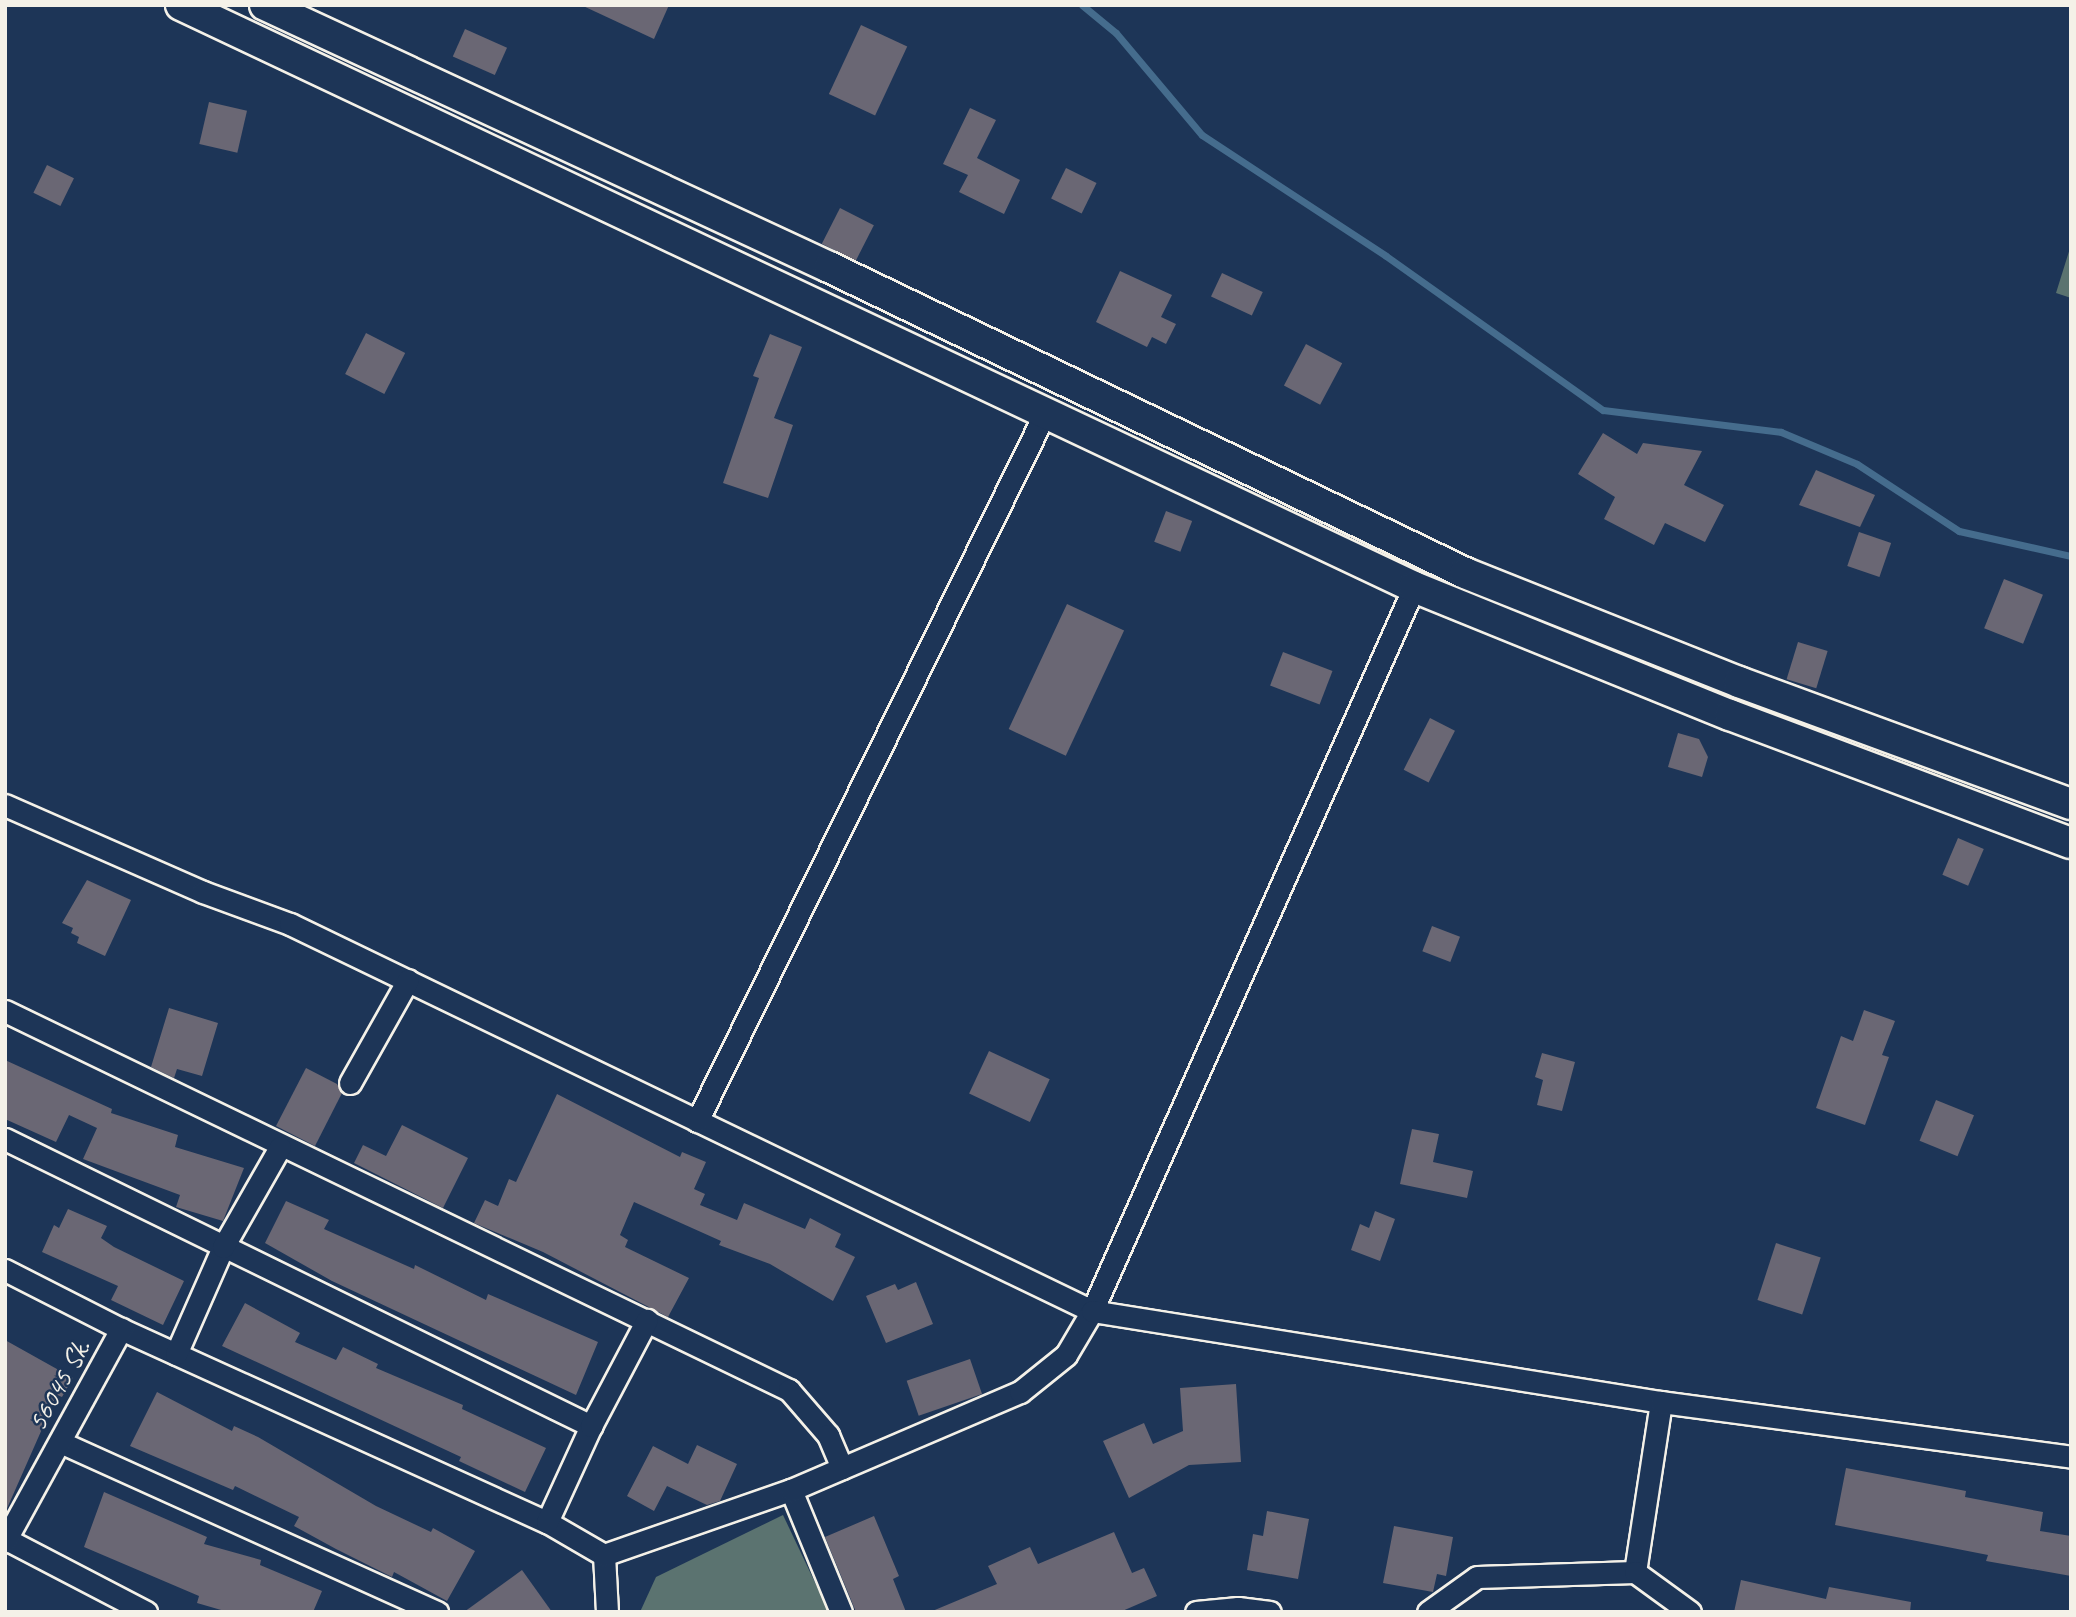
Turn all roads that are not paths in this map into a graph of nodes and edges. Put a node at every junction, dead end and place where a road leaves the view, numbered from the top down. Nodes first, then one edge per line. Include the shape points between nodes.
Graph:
1 (181, 5) edge
2 (265, 5) edge
3 (1045, 413) junction
4 (1414, 587) junction
5 (2071, 804) edge
6 (5, 806) edge
7 (2071, 843) edge
8 (408, 980) junction
9 (5, 1011) edge
10 (350, 1083) dead end
11 (697, 1121) junction
12 (5, 1139) edge
13 (280, 1147) junction
14 (223, 1247) junction
15 (5, 1270) edge
16 (1092, 1311) junction
17 (648, 1320) junction
18 (121, 1329) junction
19 (176, 1354) junction
20 (1661, 1402) junction
21 (590, 1426) junction
22 (60, 1442) junction
23 (2071, 1457) edge
24 (842, 1468) junction
25 (791, 1490) junction
26 (547, 1522) junction
27 (6, 1540) edge
28 (604, 1555) junction
29 (1635, 1572) junction
30 (146, 1612) edge
31 (437, 1612) edge
32 (607, 1612) edge
33 (841, 1612) edge
34 (1196, 1612) edge
35 (1270, 1612) edge
36 (1428, 1612) edge
37 (1690, 1612) edge

1 - 3 main road
2 - 5 main road via 841,273 1465,573 1739,682
3 - 4 main road
3 - 11 street
4 - 7 main road via 1730,715
4 - 16 street
6 - 8 street via 203,892 290,924
8 - 10 street
8 - 11 street
9 - 13 street
11 - 16 street
12 - 14 street
13 - 14 street
13 - 17 street
14 - 19 street
14 - 21 street
15 - 18 street
16 - 20 street
16 - 24 street via 1066,1355 1020,1392
17 - 21 street
17 - 24 street via 789,1390 828,1435
18 - 19 street
18 - 22 street, 56045 Sk.
19 - 26 street
20 - 23 street
20 - 29 street
21 - 26 street
22 - 27 street, 56045 Sk.
22 - 31 street
24 - 25 street
25 - 28 street
25 - 33 street
26 - 28 street
27 - 30 street
28 - 32 street
29 - 36 street via 1476,1577
29 - 37 street
34 - 35 street via 1238,1608

